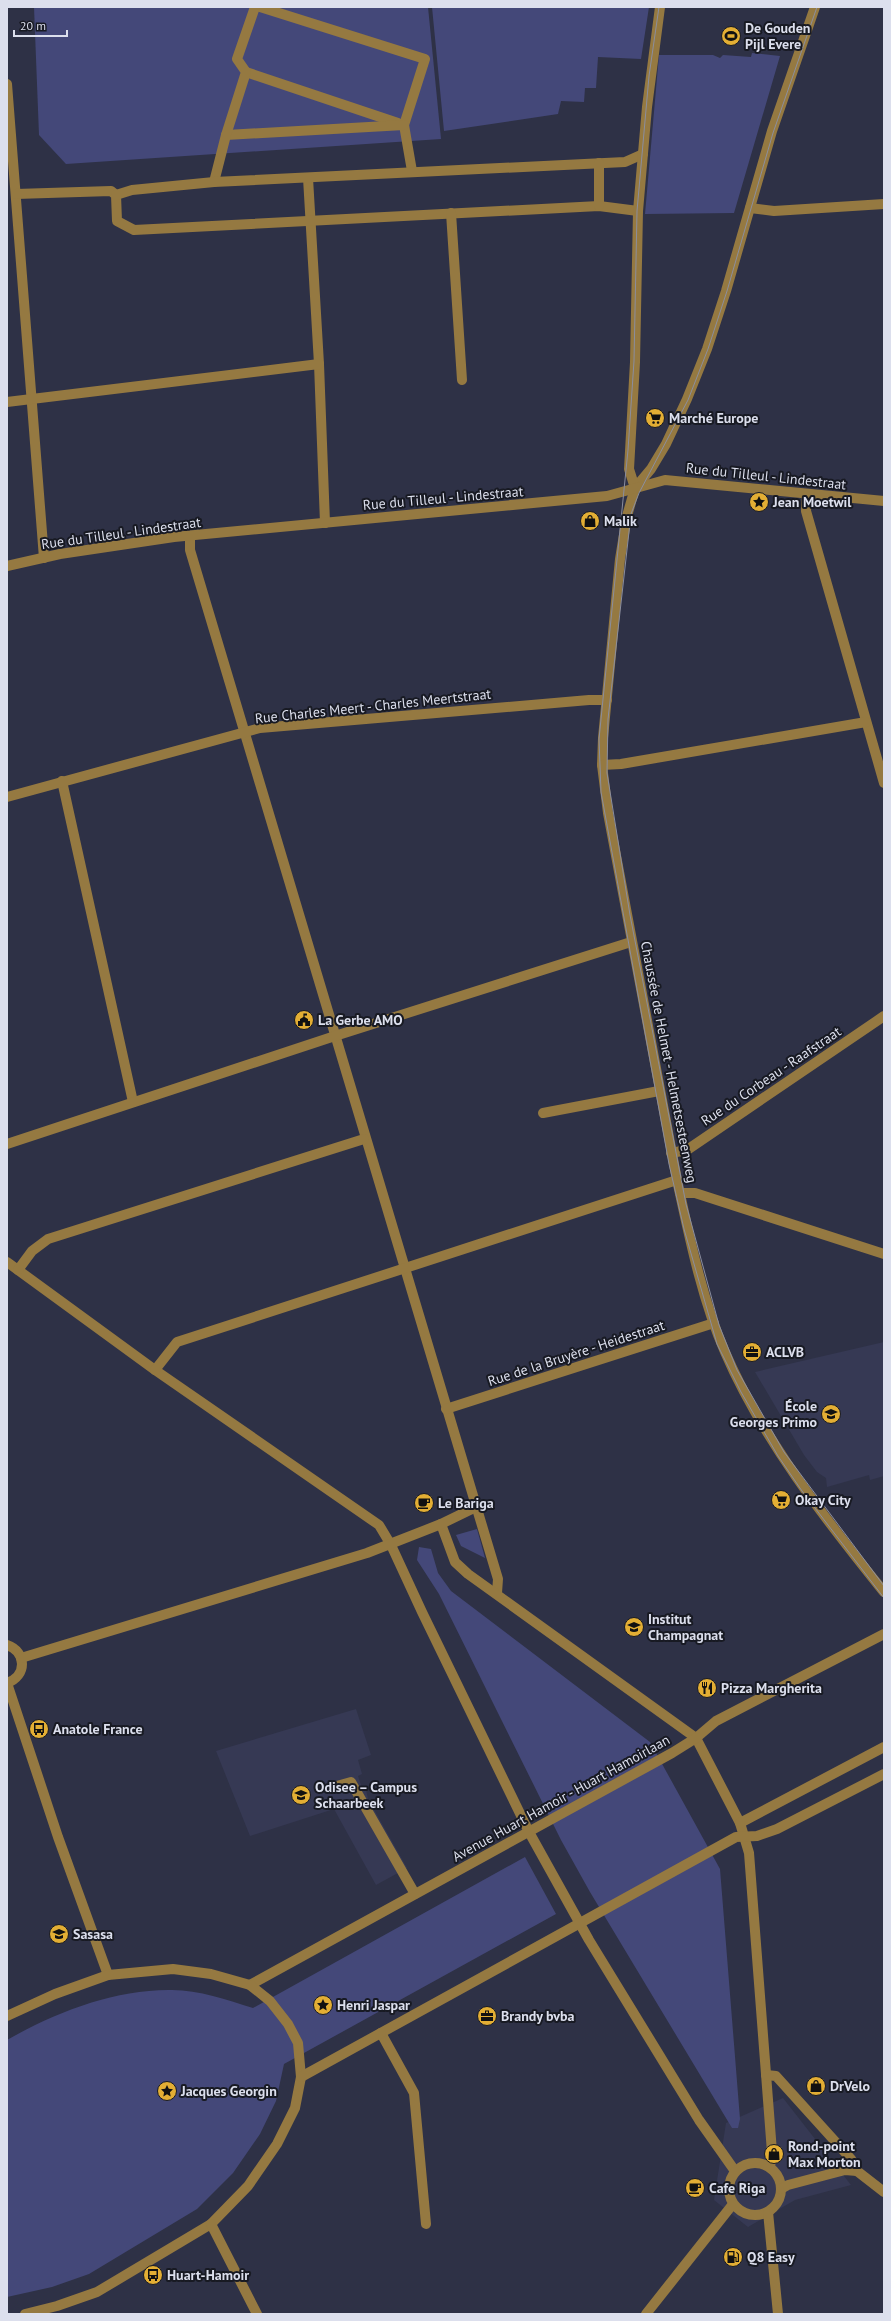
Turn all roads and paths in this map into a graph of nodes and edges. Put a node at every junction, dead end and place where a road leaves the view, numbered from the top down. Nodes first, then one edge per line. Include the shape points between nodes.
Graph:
1 (255, 7) edge
2 (260, 7) edge
3 (660, 7) edge
4 (816, 7) edge
5 (246, 72) junction
6 (7, 84) edge
7 (8, 115) edge
8 (404, 125) junction
9 (226, 135) junction
10 (643, 154) junction
11 (599, 163) junction
12 (412, 171) junction
13 (308, 178) junction
14 (214, 182) junction
15 (16, 194) junction
16 (116, 195) junction
17 (884, 204) edge
18 (599, 206) junction
19 (750, 208) junction
20 (638, 211) junction
21 (451, 213) junction
22 (310, 221) junction
23 (319, 364) junction
24 (462, 380) dead end
25 (32, 399) junction
26 (7, 402) edge
27 (635, 488) junction
28 (806, 494) junction
29 (884, 501) edge
30 (325, 523) junction
31 (190, 536) junction
32 (44, 558) junction
33 (9, 567) edge
34 (607, 700) junction
35 (866, 722) junction
36 (244, 733) junction
37 (602, 765) junction
38 (62, 781) junction
39 (884, 783) edge
40 (7, 796) edge
41 (631, 942) junction
42 (884, 1016) edge
43 (335, 1036) junction
44 (659, 1091) junction
45 (133, 1102) junction
46 (542, 1113) dead end
47 (364, 1139) junction
48 (7, 1144) edge
49 (671, 1154) junction
50 (677, 1180) junction
51 (680, 1194) junction
52 (884, 1254) edge
53 (7, 1262) edge
54 (404, 1268) junction
55 (18, 1270) junction
56 (714, 1323) junction
57 (156, 1370) junction
58 (446, 1409) junction
59 (476, 1506) junction
60 (441, 1524) junction
61 (391, 1544) junction
62 (884, 1592) edge
63 (497, 1593) junction
64 (884, 1634) edge
65 (7, 1645) edge
66 (21, 1658) junction
67 (7, 1683) edge
68 (696, 1738) junction
69 (884, 1747) edge
70 (884, 1774) edge
71 (330, 1788) dead end
72 (740, 1822) junction
73 (529, 1832) junction
74 (745, 1836) junction
75 (415, 1894) junction
76 (581, 1923) junction
77 (108, 1975) junction
78 (250, 1985) junction
79 (7, 2016) edge
80 (381, 2033) junction
81 (766, 2075) junction
82 (301, 2077) junction
83 (770, 2167) junction
84 (735, 2171) junction
85 (857, 2171) junction
86 (781, 2189) junction
87 (884, 2192) edge
88 (733, 2204) junction
89 (768, 2212) junction
90 (211, 2224) junction
91 (426, 2224) dead end
92 (36, 2313) edge
93 (25, 2314) edge
94 (257, 2314) edge
95 (646, 2314) edge
96 (778, 2314) edge

1 - 5 street via 237,59
2 - 8 street via 425,59
3 - 10 street via 650,76
4 - 19 street via 772,131
5 - 8 street
5 - 9 street
6 - 7 street
7 - 15 street
8 - 9 street
8 - 12 street
9 - 14 street
10 - 11 street via 625,162
10 - 20 street
11 - 12 street
11 - 18 street
12 - 13 street
13 - 14 street
13 - 22 street
14 - 16 street via 132,190
15 - 16 street via 111,190
15 - 25 street
16 - 22 street via 117,221 134,230
17 - 19 street via 774,211
18 - 20 street
18 - 21 street
19 - 27 street via 717,320 687,399 655,463
20 - 27 street via 635,362 629,469
21 - 22 street
21 - 24 street
22 - 23 street
23 - 25 street
23 - 30 street
25 - 26 street
25 - 32 street
27 - 28 street, Rue du Tilleul - Lindestraat via 665,480
27 - 30 street, Rue du Tilleul - Lindestraat via 607,496
27 - 34 street, Chaussée de Helmet - Helmetsesteenweg via 621,551
28 - 29 street, Rue du Tilleul - Lindestraat
28 - 35 street via 806,511
30 - 31 street, Rue du Tilleul - Lindestraat
31 - 32 street, Rue du Tilleul - Lindestraat
31 - 36 street via 190,550
32 - 33 street, Rue du Tilleul - Lindestraat
34 - 36 street, Rue Charles Meert - Charles Meertstraat via 260,728
34 - 37 street, Chaussée de Helmet - Helmetsesteenweg
35 - 37 street via 621,764
35 - 39 street
36 - 38 street, Rue Charles Meert - Charles Meertstraat
36 - 43 street
37 - 41 street, Chaussée de Helmet - Helmetsesteenweg
38 - 40 street, Rue Charles Meert - Charles Meertstraat
38 - 45 street
41 - 43 street
41 - 44 street, Chaussée de Helmet - Helmetsesteenweg
42 - 49 street, Rue du Corbeau - Raafstraat via 687,1150
43 - 45 street
43 - 47 street
44 - 46 street
44 - 49 street, Chaussée de Helmet - Helmetsesteenweg
45 - 48 street
47 - 54 street
47 - 55 street via 48,1239 32,1251
49 - 50 street, Chaussée de Helmet - Helmetsesteenweg
50 - 51 street, Chaussée de Helmet - Helmetsesteenweg
50 - 54 street
51 - 52 street via 690,1191
51 - 56 street, Chaussée de Helmet - Helmetsesteenweg
53 - 55 street
54 - 57 street via 177,1342
54 - 58 street
55 - 57 street
56 - 58 street, Rue de la Bruyère - Heidestraat
56 - 62 street, Chaussée de Helmet - Helmetsesteenweg via 728,1360 774,1443
57 - 61 street via 379,1525
58 - 59 street
59 - 60 street
59 - 63 street via 498,1579
60 - 61 street
60 - 63 street via 455,1562
61 - 66 street
61 - 73 street
63 - 68 street
64 - 68 street, Avenue Huart Hamoir - Huart Hamoirlaan via 716,1721
65 - 66 street via 16,1649
66 - 67 street via 20,1674
67 - 77 street via 58,1837
68 - 72 street
68 - 73 street, Avenue Huart Hamoir - Huart Hamoirlaan
69 - 72 street
70 - 74 street via 777,1829 757,1836
71 - 75 street via 351,1782
72 - 74 street
73 - 75 street, Avenue Huart Hamoir - Huart Hamoirlaan
73 - 76 street
74 - 76 street via 729,1841
74 - 81 street via 749,1853
75 - 78 street, Avenue Huart Hamoir - Huart Hamoirlaan
76 - 80 street
76 - 84 street via 699,2120
77 - 78 street via 173,1968 211,1974
77 - 79 street via 55,1994
78 - 82 street via 270,2001 288,2024 298,2043
80 - 82 street
80 - 91 street via 414,2093
81 - 83 street via 772,2152
81 - 85 street via 776,2076 851,2159
82 - 90 street via 295,2108 277,2144 248,2186
83 - 84 street via 752,2162
83 - 86 street via 778,2177
84 - 88 street via 728,2187
85 - 86 street via 846,2170 788,2184
85 - 87 street
86 - 89 street via 778,2202
88 - 89 street via 748,2214
88 - 95 street
89 - 96 street
90 - 92 street via 98,2292
90 - 94 street
92 - 93 street

